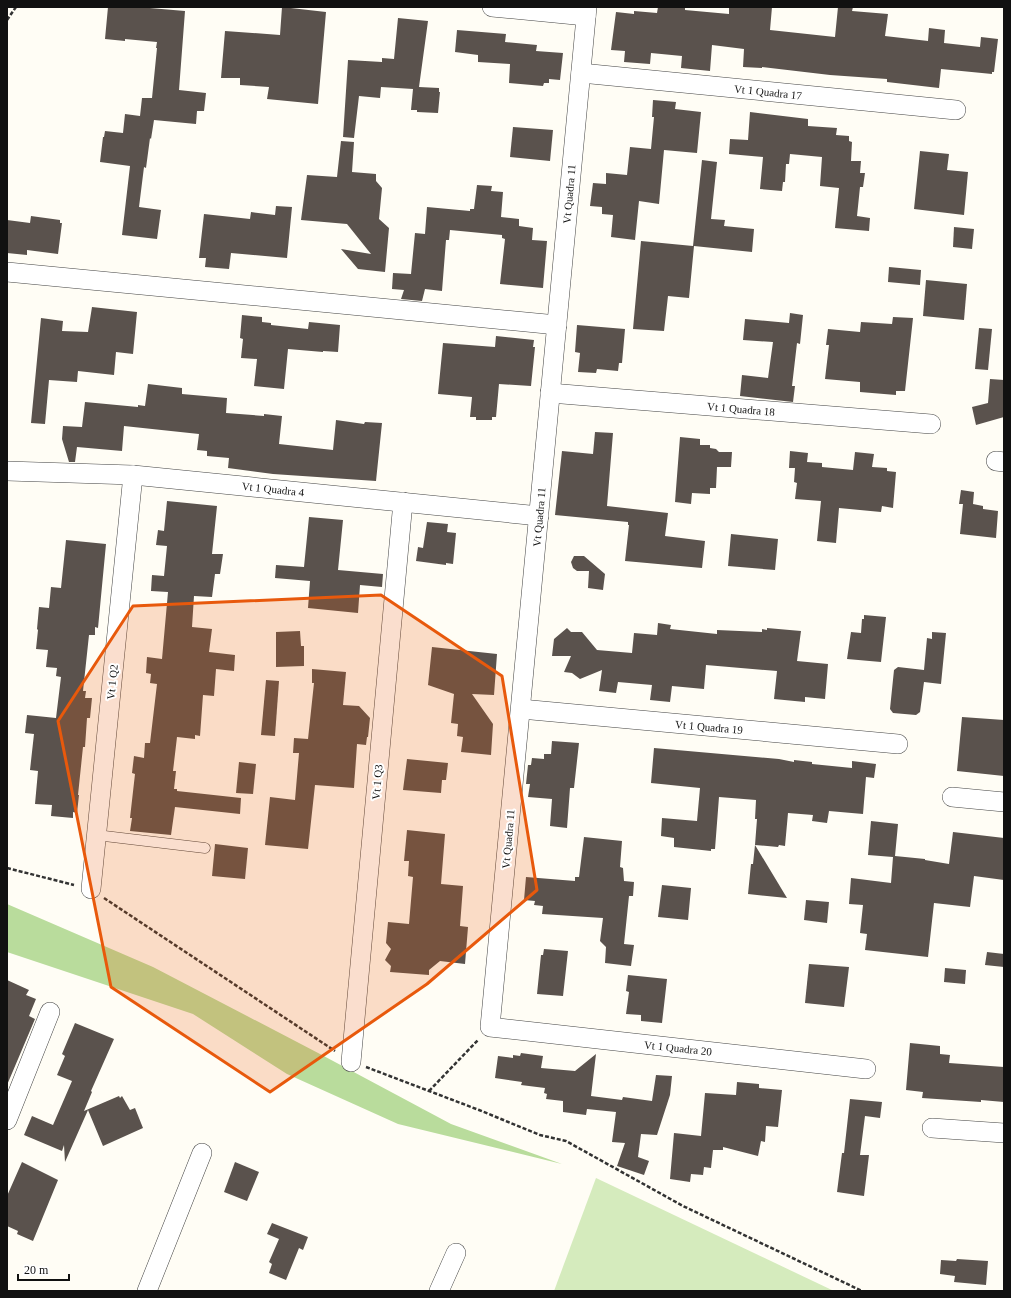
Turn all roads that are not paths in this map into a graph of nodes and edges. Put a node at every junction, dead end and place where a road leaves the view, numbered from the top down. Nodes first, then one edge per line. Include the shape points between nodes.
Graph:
1 (492, 7) edge
2 (587, 12) edge
3 (581, 73) junction
4 (956, 110) dead end
5 (7, 272) edge
6 (557, 325) junction
7 (550, 393) junction
8 (931, 424) dead end
9 (7, 471) edge
10 (133, 475) junction
11 (403, 502) junction
12 (539, 516) junction
13 (520, 709) junction
14 (898, 744) dead end
15 (952, 797) dead end
16 (1004, 802) edge
17 (96, 835) junction
18 (205, 848) dead end
19 (90, 890) road end
20 (50, 1012) dead end
21 (490, 1026) joint
22 (351, 1062) road end
23 (866, 1069) dead end
24 (7, 1120) edge
25 (932, 1128) dead end
26 (1004, 1133) edge
27 (202, 1153) dead end
28 (456, 1253) dead end
29 (147, 1291) edge
30 (439, 1291) edge

1 - 2 street
2 - 3 street, Vt Quadra 11
3 - 4 street, Vt 1 Quadra 17
3 - 6 street, Vt Quadra 11
5 - 6 street
6 - 7 street, Vt Quadra 11
7 - 8 street, Vt 1 Quadra 18
7 - 12 street, Vt Quadra 11
9 - 10 street, Vt 1 Quadra 4
10 - 11 street, Vt 1 Quadra 4
10 - 17 street, Vt 1 Q2
11 - 12 street, Vt 1 Quadra 4
11 - 22 street, Vt 1 Q3
12 - 13 street, Vt Quadra 11
13 - 14 street, Vt 1 Quadra 19
13 - 21 street, Vt Quadra 11
15 - 16 street
17 - 18 lane
17 - 19 street, Vt 1 Q2
20 - 24 street
21 - 23 street, Vt 1 Quadra 20
25 - 26 street
27 - 29 street
28 - 30 street

